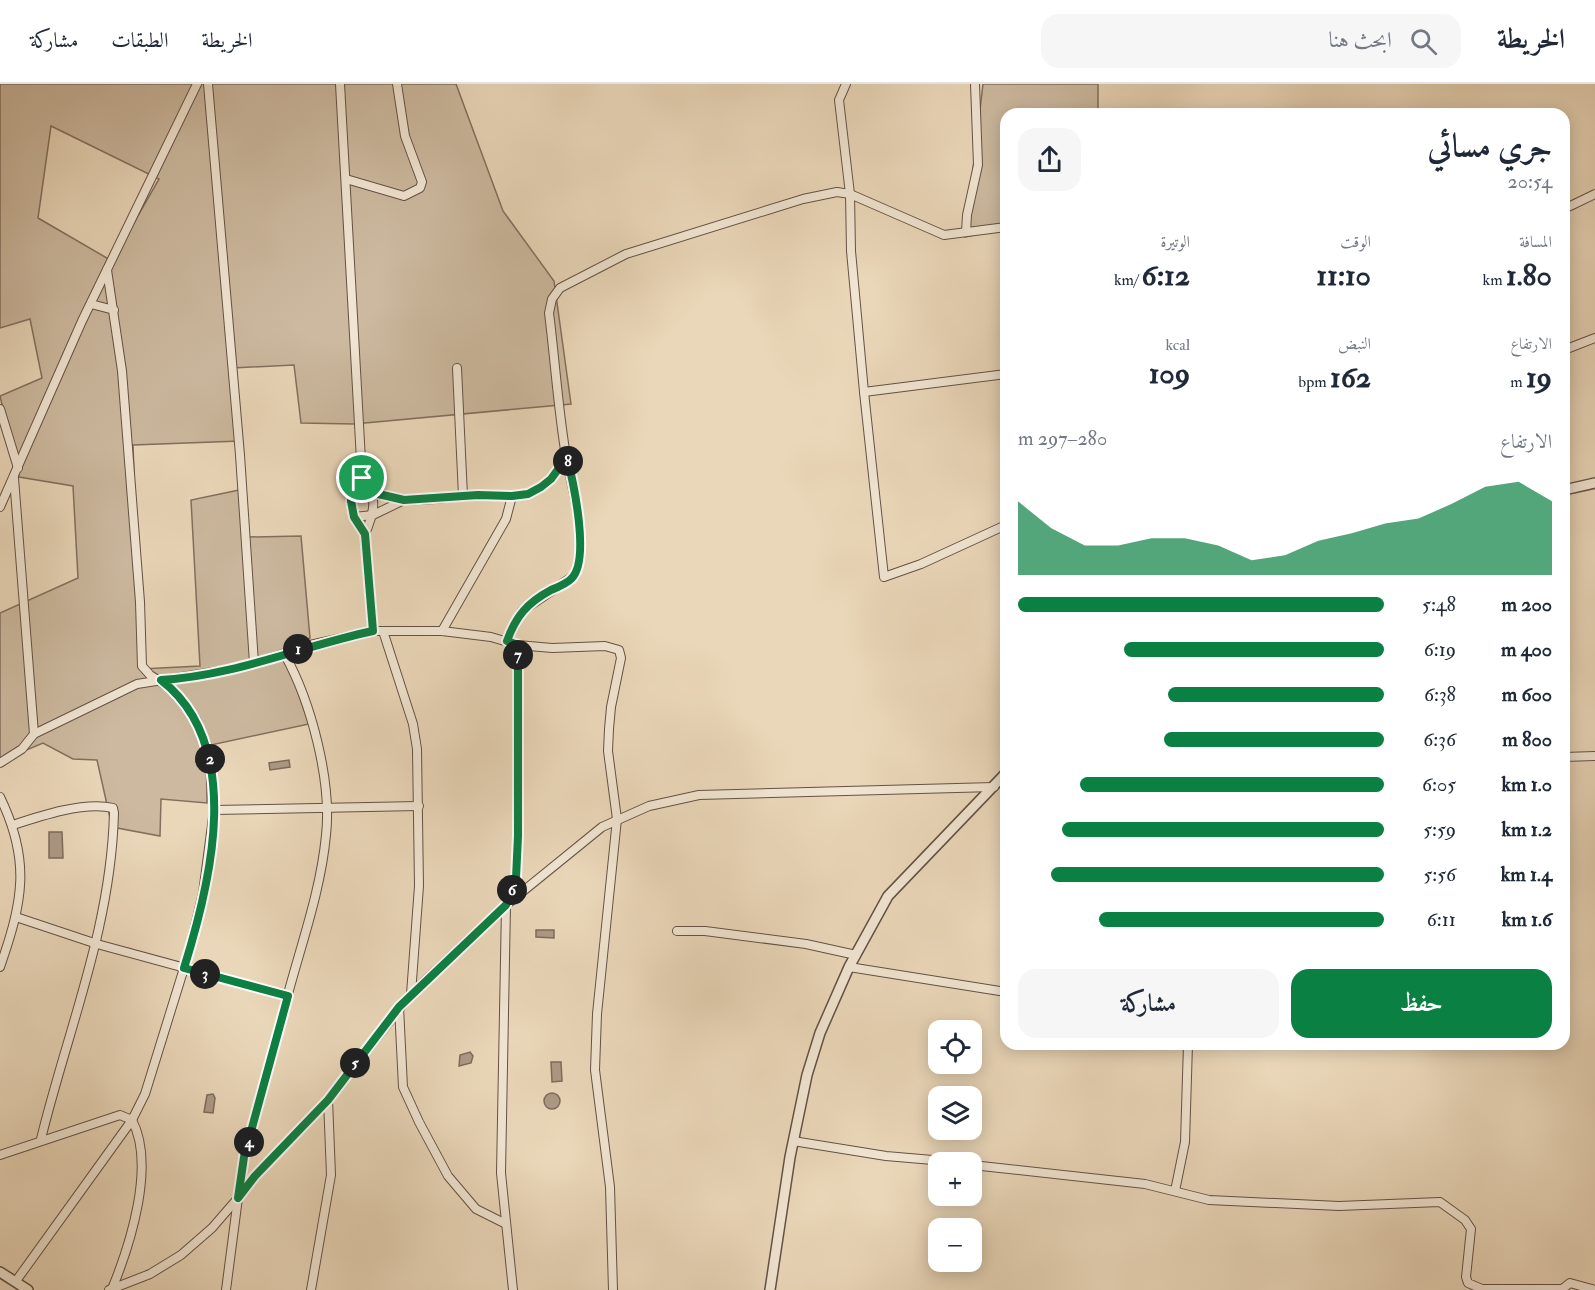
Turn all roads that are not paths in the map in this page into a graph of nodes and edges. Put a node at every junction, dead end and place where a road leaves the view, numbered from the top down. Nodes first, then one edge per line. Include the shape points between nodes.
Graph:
1 (197, 84) edge
2 (208, 84) edge
3 (340, 84) edge
4 (397, 84) edge
5 (846, 84) edge
6 (975, 84) edge
7 (346, 179) junction
8 (850, 194) junction
9 (1595, 194) edge
10 (1570, 206) edge
11 (1000, 228) edge
12 (966, 232) junction
13 (107, 270) junction
14 (91, 304) junction
15 (114, 310) junction
16 (1595, 338) edge
17 (1570, 348) edge
18 (457, 368) dead end
19 (1000, 375) edge
20 (864, 392) junction
21 (0, 409) edge
22 (567, 457) junction
23 (18, 468) junction
24 (14, 476) junction
25 (362, 478) junction
26 (1595, 483) edge
27 (354, 489) junction
28 (1570, 489) edge
29 (374, 493) junction
30 (463, 496) junction
31 (512, 496) junction
32 (404, 500) junction
33 (0, 507) edge
34 (373, 515) junction
35 (354, 517) junction
36 (1000, 528) edge
37 (365, 534) junction
38 (373, 631) junction
39 (383, 631) junction
40 (442, 631) junction
41 (507, 641) junction
42 (518, 645) junction
43 (285, 655) junction
44 (254, 663) junction
45 (161, 680) junction
46 (34, 734) junction
47 (1595, 756) edge
48 (1570, 757) edge
49 (0, 763) edge
50 (1000, 780) edge
51 (1000, 782) edge
52 (0, 797) edge
53 (419, 806) junction
54 (326, 809) junction
55 (214, 810) junction
56 (617, 819) junction
57 (14, 825) junction
58 (506, 905) junction
59 (16, 917) junction
60 (677, 931) dead end
61 (97, 944) junction
62 (855, 956) junction
63 (0, 967) edge
64 (849, 967) junction
65 (184, 968) junction
66 (1000, 991) edge
67 (411, 994) junction
68 (288, 996) junction
69 (399, 1007) junction
70 (1188, 1050) edge
71 (328, 1100) junction
72 (132, 1120) junction
73 (40, 1139) junction
74 (793, 1141) junction
75 (0, 1155) edge
76 (928, 1160) edge
77 (982, 1166) edge
78 (1175, 1191) junction
79 (238, 1198) junction
80 (506, 1224) junction
81 (0, 1272) edge
82 (16, 1281) junction
83 (111, 1289) edge
84 (28, 1290) edge
85 (226, 1290) edge
86 (311, 1290) edge
87 (513, 1290) edge
88 (613, 1290) edge
89 (770, 1290) edge
90 (1562, 1290) edge
91 (1595, 1290) edge

1 - 13 street
2 - 44 street
3 - 7 street
4 - 7 street via 405,136 420,175 420,188 404,196
5 - 8 street via 838,100
6 - 12 street via 978,165
7 - 25 street
8 - 12 street via 944,235
8 - 20 street via 851,251
8 - 22 street via 837,192 803,199 664,240 626,254 560,288 549,313
9 - 10 street
11 - 12 street
13 - 14 street
13 - 15 street
14 - 15 street
14 - 23 street
15 - 45 street via 142,666
16 - 17 street
18 - 30 street
19 - 20 street
20 - 36 street via 884,577
21 - 23 street
22 - 31 street via 541,487
22 - 41 street via 577,509 577,569 570,580 522,611
23 - 24 street
24 - 33 street
24 - 46 street
25 - 27 street
25 - 29 street
26 - 28 street
27 - 29 street
27 - 35 street
29 - 32 street
29 - 34 street
30 - 31 street
30 - 32 street
31 - 40 street via 506,519
32 - 34 street
34 - 35 street
34 - 37 street
35 - 37 street
37 - 38 street
38 - 39 street
38 - 43 street via 310,645
39 - 40 street
39 - 53 street via 413,724
40 - 41 street
41 - 42 street
42 - 56 street via 605,646 619,650 608,751
42 - 58 street via 518,847 516,878
43 - 44 street
43 - 54 street via 308,707 325,785
44 - 45 street via 200,676
45 - 46 street via 110,695
45 - 55 street via 196,720 208,748
46 - 49 street via 22,749
47 - 48 street
50 - 56 street via 699,795 672,798
51 - 62 street via 950,828 888,896
52 - 57 street
53 - 54 street
53 - 67 street via 419,886
54 - 55 street
54 - 68 street via 327,834 314,901
55 - 65 street via 203,893
56 - 58 street
56 - 88 street via 595,1070 610,1187
57 - 59 street via 21,866
57 - 61 street via 46,814 113,808 107,895
58 - 67 street
58 - 80 street via 501,1173
59 - 61 street
59 - 63 street
60 - 62 street via 806,944
61 - 65 street
61 - 73 street
62 - 64 street
64 - 66 street
64 - 74 street via 814,1052
65 - 68 street
65 - 72 street via 146,1094
67 - 69 street
68 - 79 street via 244,1157
69 - 71 street
69 - 80 street via 403,1087 419,1122 448,1176 469,1201 476,1209
70 - 78 street via 1185,1142
71 - 79 street
71 - 86 street via 331,1175
72 - 73 street via 120,1115
72 - 82 street
72 - 83 street via 140,1154 138,1201 129,1249
73 - 75 street
74 - 76 street
74 - 89 street
77 - 78 street via 1145,1184
78 - 90 street via 1209,1200 1339,1206 1440,1202 1471,1229 1468,1283 1482,1288
79 - 83 street via 181,1255 150,1274
79 - 85 street
80 - 87 street
81 - 82 street
82 - 84 street
90 - 91 street via 1570,1283

